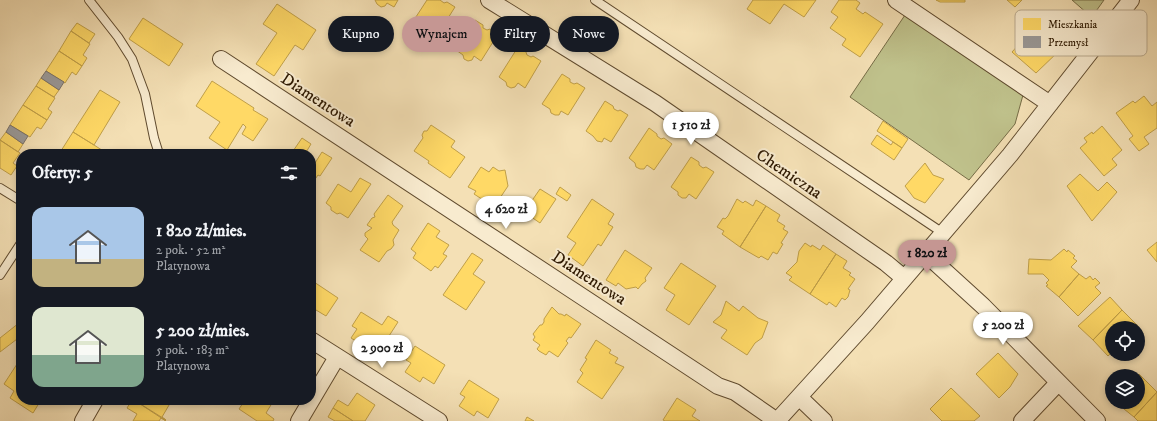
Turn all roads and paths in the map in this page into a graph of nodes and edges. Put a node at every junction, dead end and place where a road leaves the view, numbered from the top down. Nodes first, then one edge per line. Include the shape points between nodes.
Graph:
1 (89, 0) edge
2 (489, 0) edge
3 (595, 0) edge
4 (896, 0) edge
5 (1131, 0) edge
6 (1123, 10) edge
7 (1087, 56) edge
8 (221, 59) dead end
9 (1050, 104) junction
10 (158, 149) edge
11 (0, 188) edge
12 (16, 198) edge
13 (943, 233) junction
14 (16, 251) edge
15 (926, 254) junction
16 (0, 275) edge
17 (904, 278) junction
18 (316, 343) edge
19 (337, 357) junction
20 (1058, 383) junction
21 (316, 392) edge
22 (799, 397) junction
23 (92, 405) edge
24 (308, 405) edge
25 (83, 421) edge
26 (299, 421) edge
27 (439, 421) edge
28 (777, 421) edge
29 (824, 421) edge
30 (1022, 421) edge
31 (1097, 421) edge

1 - 10 lane via 132,59 145,94
2 - 17 street, Chemiczna via 655,104
3 - 13 lane
4 - 9 street
5 - 6 street
7 - 9 street
8 - 28 street, Diamentowa via 718,386 735,392
9 - 13 street
11 - 12 lane
13 - 15 street
14 - 16 lane
15 - 17 street
15 - 20 street via 983,306
17 - 22 street
18 - 19 street
19 - 21 street
19 - 27 street
20 - 30 street
20 - 31 street
22 - 28 street
22 - 29 street
23 - 25 street
24 - 26 street

